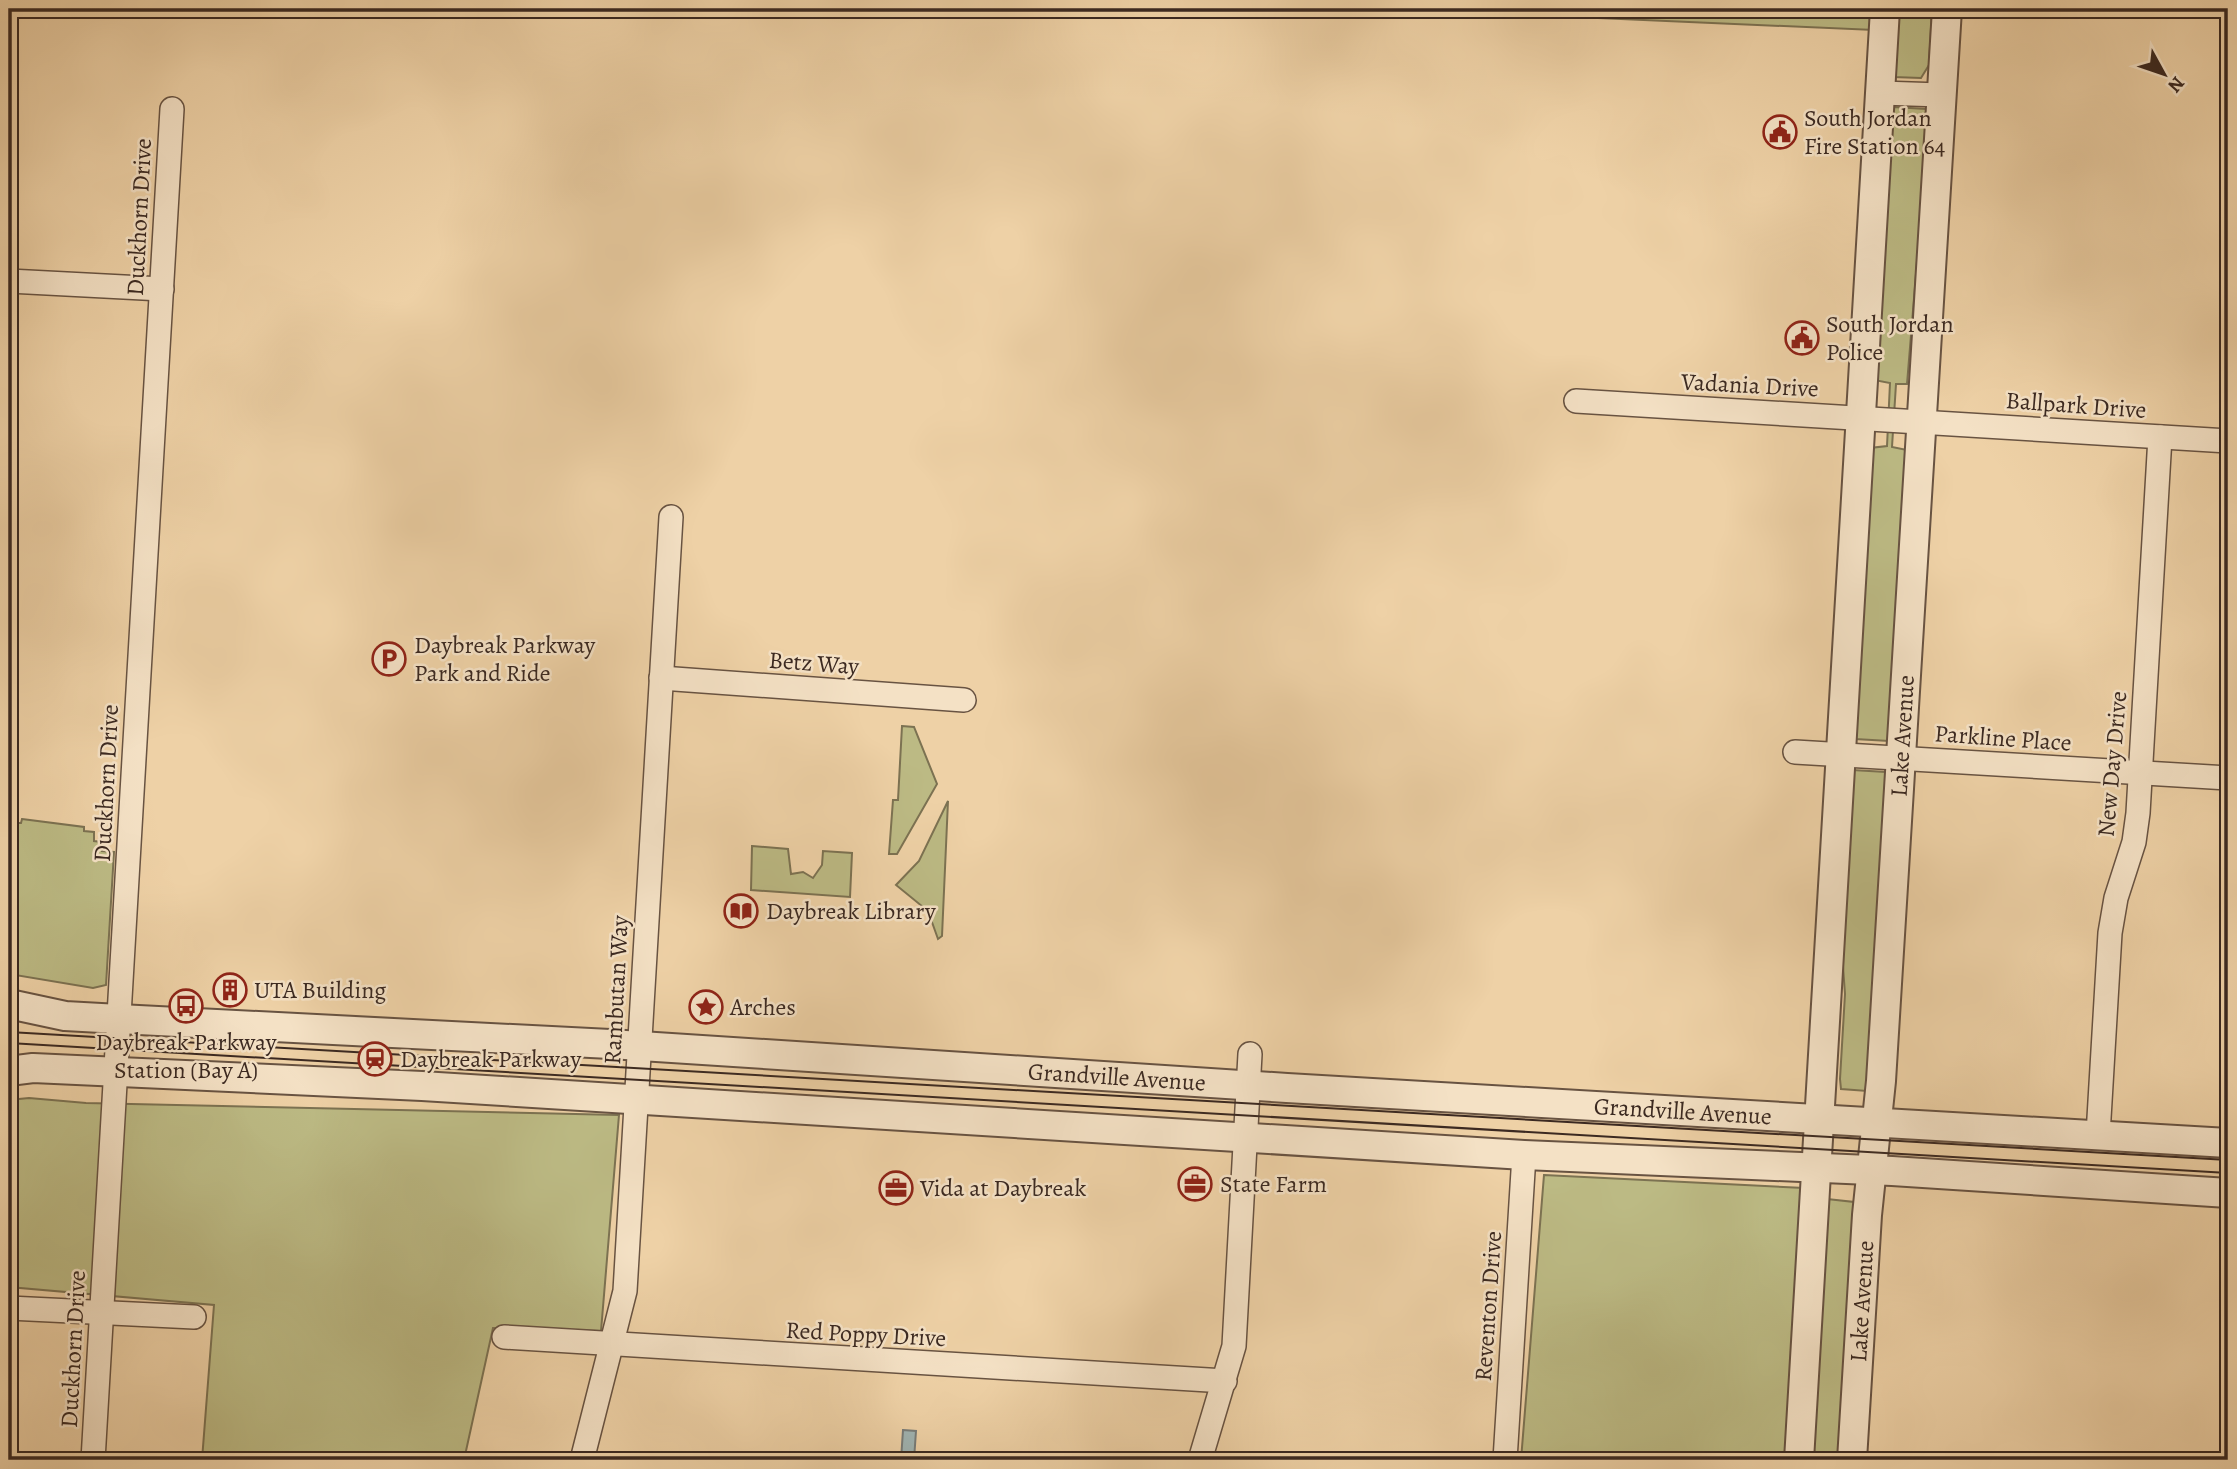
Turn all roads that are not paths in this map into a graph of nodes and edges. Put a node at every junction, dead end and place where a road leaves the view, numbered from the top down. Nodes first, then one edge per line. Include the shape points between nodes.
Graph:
1 (1885, 9) edge
2 (1947, 9) edge
3 (1881, 93) junction
4 (1941, 95) junction
5 (172, 110) dead end
6 (9, 281) edge
7 (162, 289) junction
8 (1576, 401) dead end
9 (1861, 418) junction
10 (1921, 422) junction
11 (2160, 437) junction
12 (2228, 441) edge
13 (671, 517) dead end
14 (661, 678) junction
15 (964, 700) dead end
16 (1795, 752) dead end
17 (1841, 755) junction
18 (1901, 758) junction
19 (2140, 773) junction
20 (2228, 778) edge
21 (9, 1004) edge
22 (119, 1020) junction
23 (639, 1046) junction
24 (1250, 1054) dead end
25 (9, 1071) edge
26 (115, 1072) junction
27 (1249, 1086) junction
28 (636, 1099) junction
29 (1819, 1119) junction
30 (1877, 1123) junction
31 (2098, 1135) junction
32 (1246, 1137) junction
33 (2228, 1143) edge
34 (1524, 1155) junction
35 (1817, 1169) junction
36 (1872, 1171) junction
37 (2228, 1193) edge
38 (9, 1308) edge
39 (102, 1312) junction
40 (194, 1317) dead end
41 (504, 1337) dead end
42 (613, 1343) junction
43 (1225, 1381) junction
44 (93, 1460) edge
45 (582, 1460) edge
46 (1200, 1460) edge
47 (1505, 1460) edge
48 (1799, 1460) edge
49 (1852, 1460) edge

1 - 3 street
2 - 4 street, Lake Avenue
3 - 4 street
3 - 9 street
4 - 10 street, Lake Avenue
5 - 7 street, Duckhorn Drive
6 - 7 street
7 - 22 street, Duckhorn Drive
8 - 9 street, Vadania Drive
9 - 10 street, Vadania Drive
9 - 17 street
10 - 11 street, Ballpark Drive
10 - 18 street, Lake Avenue
11 - 12 street, Ballpark Drive
11 - 19 street, New Day Drive
13 - 14 street, Rambutan Way
14 - 15 street, Betz Way
14 - 23 street, Rambutan Way
16 - 17 street
17 - 18 street
17 - 29 street
18 - 19 street, Parkline Place
18 - 30 street, Lake Avenue
19 - 20 street, Parkline Place
19 - 31 street, New Day Drive via 2137,827 2110,933
21 - 22 street, Grandville Avenue via 65,1016
22 - 23 street, Grandville Avenue
22 - 26 street, Duckhorn Drive
23 - 27 street, Grandville Avenue
23 - 28 street, Rambutan Way
24 - 27 street
25 - 26 street, Grandville Avenue
26 - 28 street, Grandville Avenue
26 - 39 street, Duckhorn Drive
27 - 29 street, Grandville Avenue
27 - 32 street
28 - 32 street, Grandville Avenue
28 - 42 street, Rambutan Way via 625,1291
29 - 30 street, Grandville Avenue
29 - 35 street
30 - 31 street, Grandville Avenue
30 - 36 street, Lake Avenue
31 - 33 street, Grandville Avenue
32 - 34 street, Grandville Avenue
32 - 43 street via 1234,1346
34 - 35 street, Grandville Avenue
34 - 47 street, Reventon Drive
35 - 36 street, Grandville Avenue
35 - 48 street
36 - 37 street, Grandville Avenue
36 - 49 street, Lake Avenue
38 - 39 street
39 - 40 street
39 - 44 street, Duckhorn Drive
41 - 42 street, Red Poppy Drive
42 - 43 street, Red Poppy Drive
42 - 45 street, Rambutan Way
43 - 46 street

